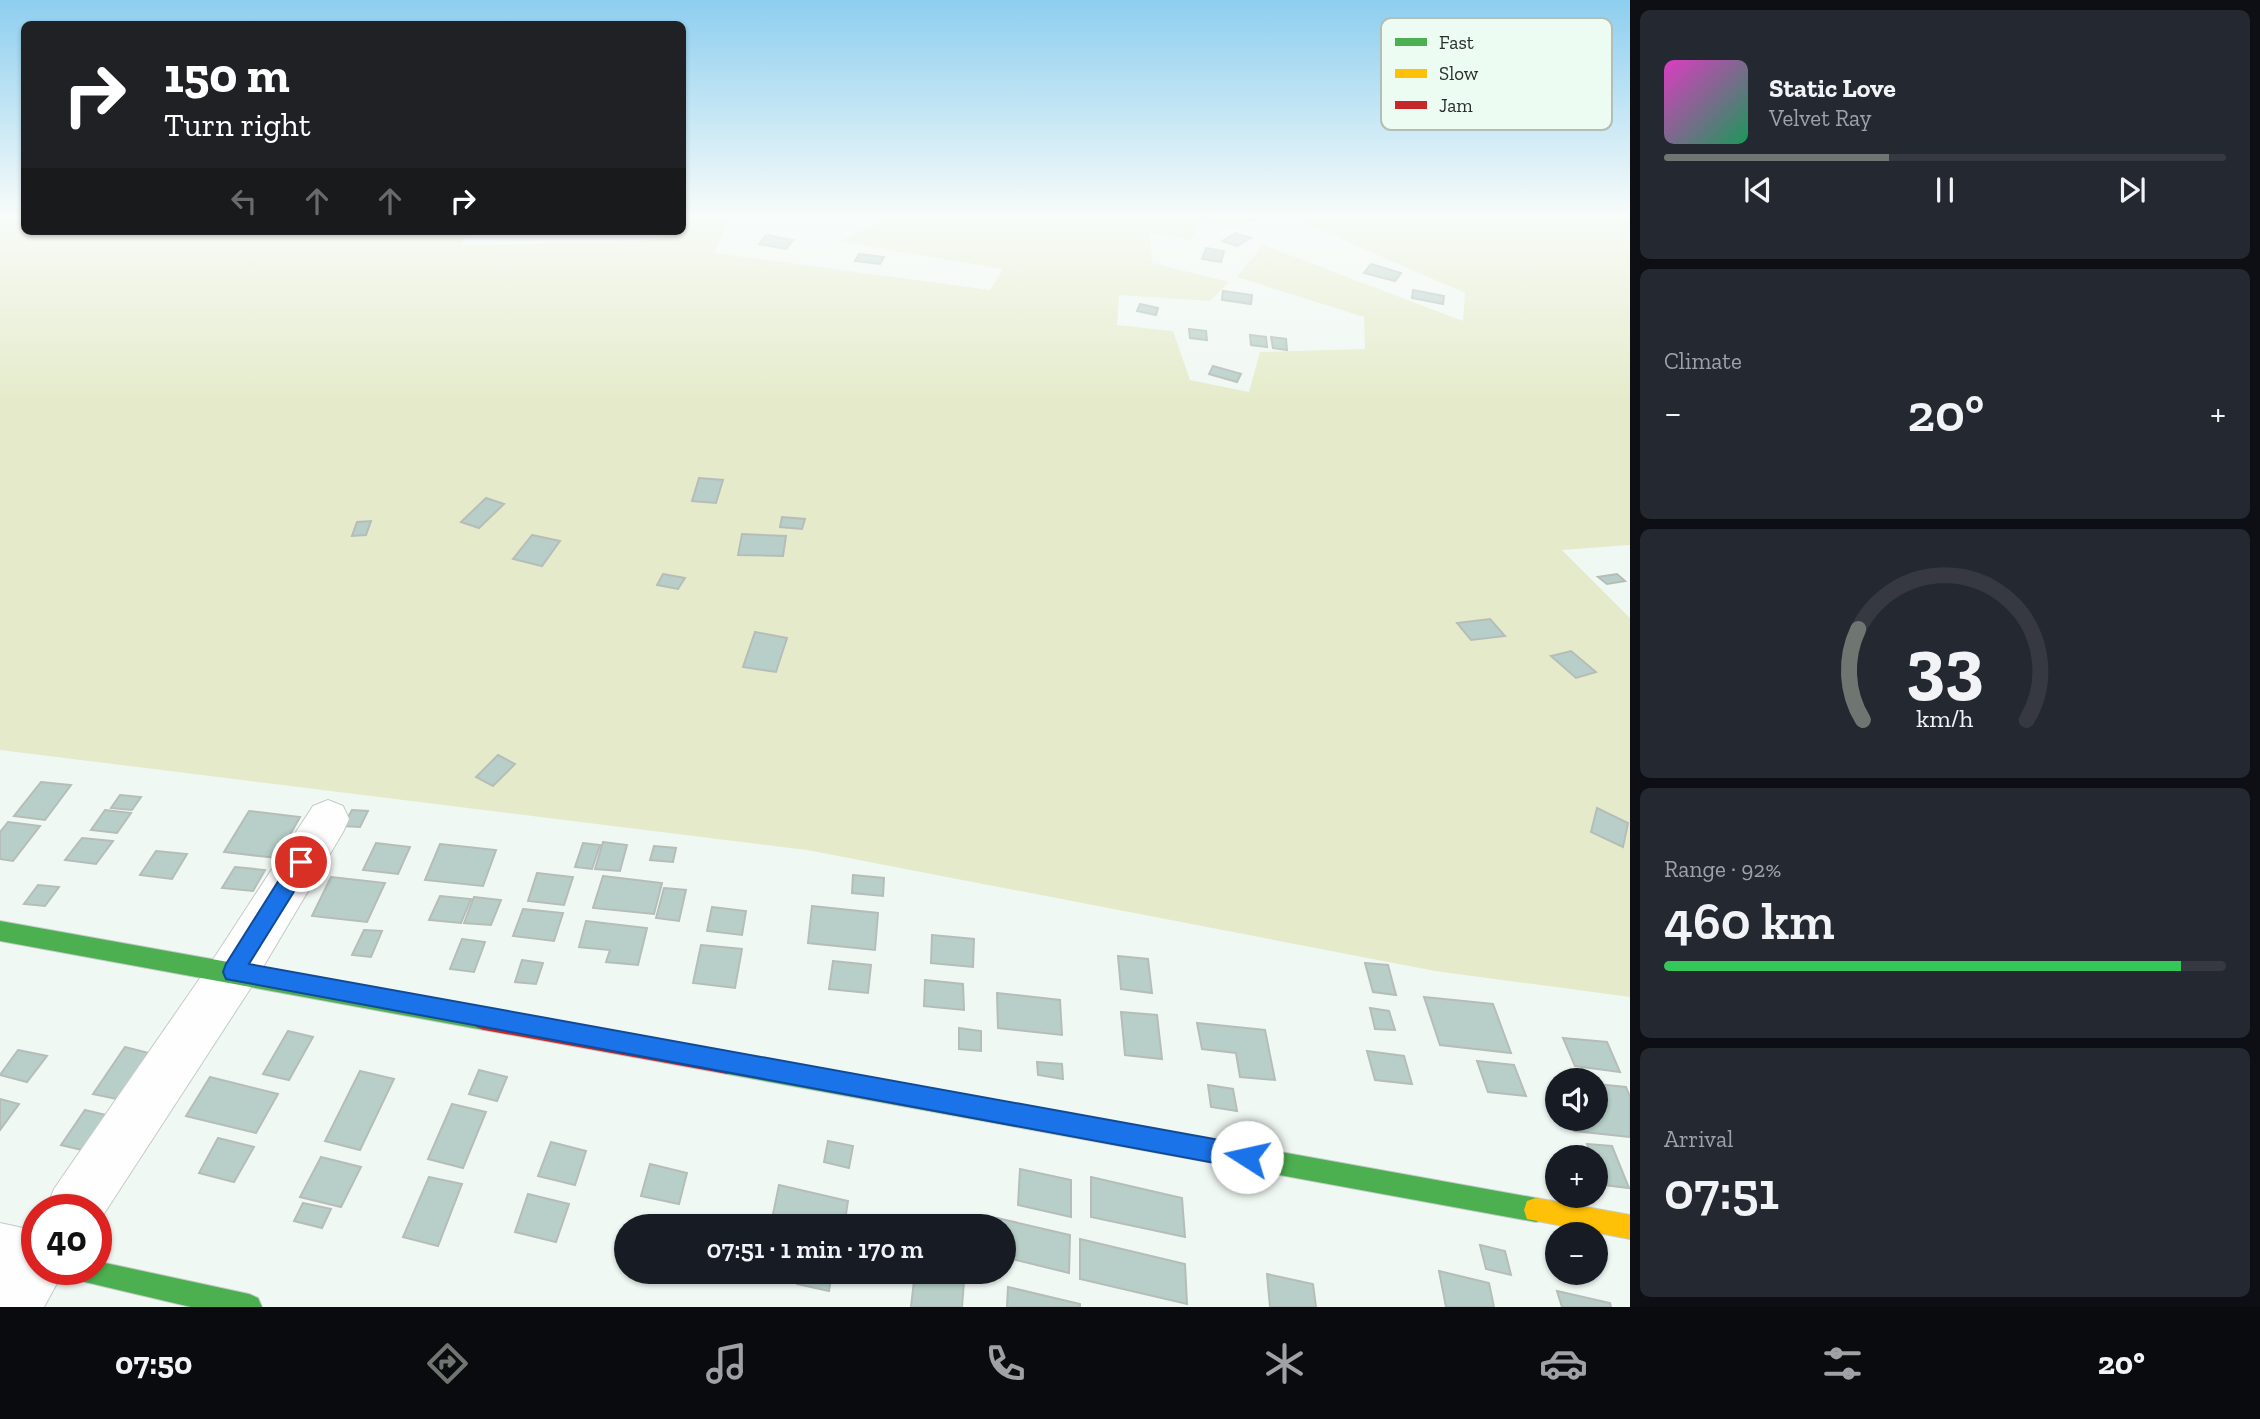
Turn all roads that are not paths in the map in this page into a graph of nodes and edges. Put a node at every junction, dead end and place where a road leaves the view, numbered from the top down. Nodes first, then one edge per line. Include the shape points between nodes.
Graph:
1 (328, 819) dead end
2 (0, 931) edge
3 (233, 972) junction
4 (84, 1194) edge
5 (1630, 1227) edge
6 (0, 1252) edge
7 (21, 1258) edge
8 (112, 1277) edge
9 (23, 1285) edge
10 (10, 1307) edge
11 (249, 1307) edge

1 - 3 street
2 - 3 street
3 - 4 street
3 - 5 street
6 - 7 street
8 - 11 street
9 - 10 street

